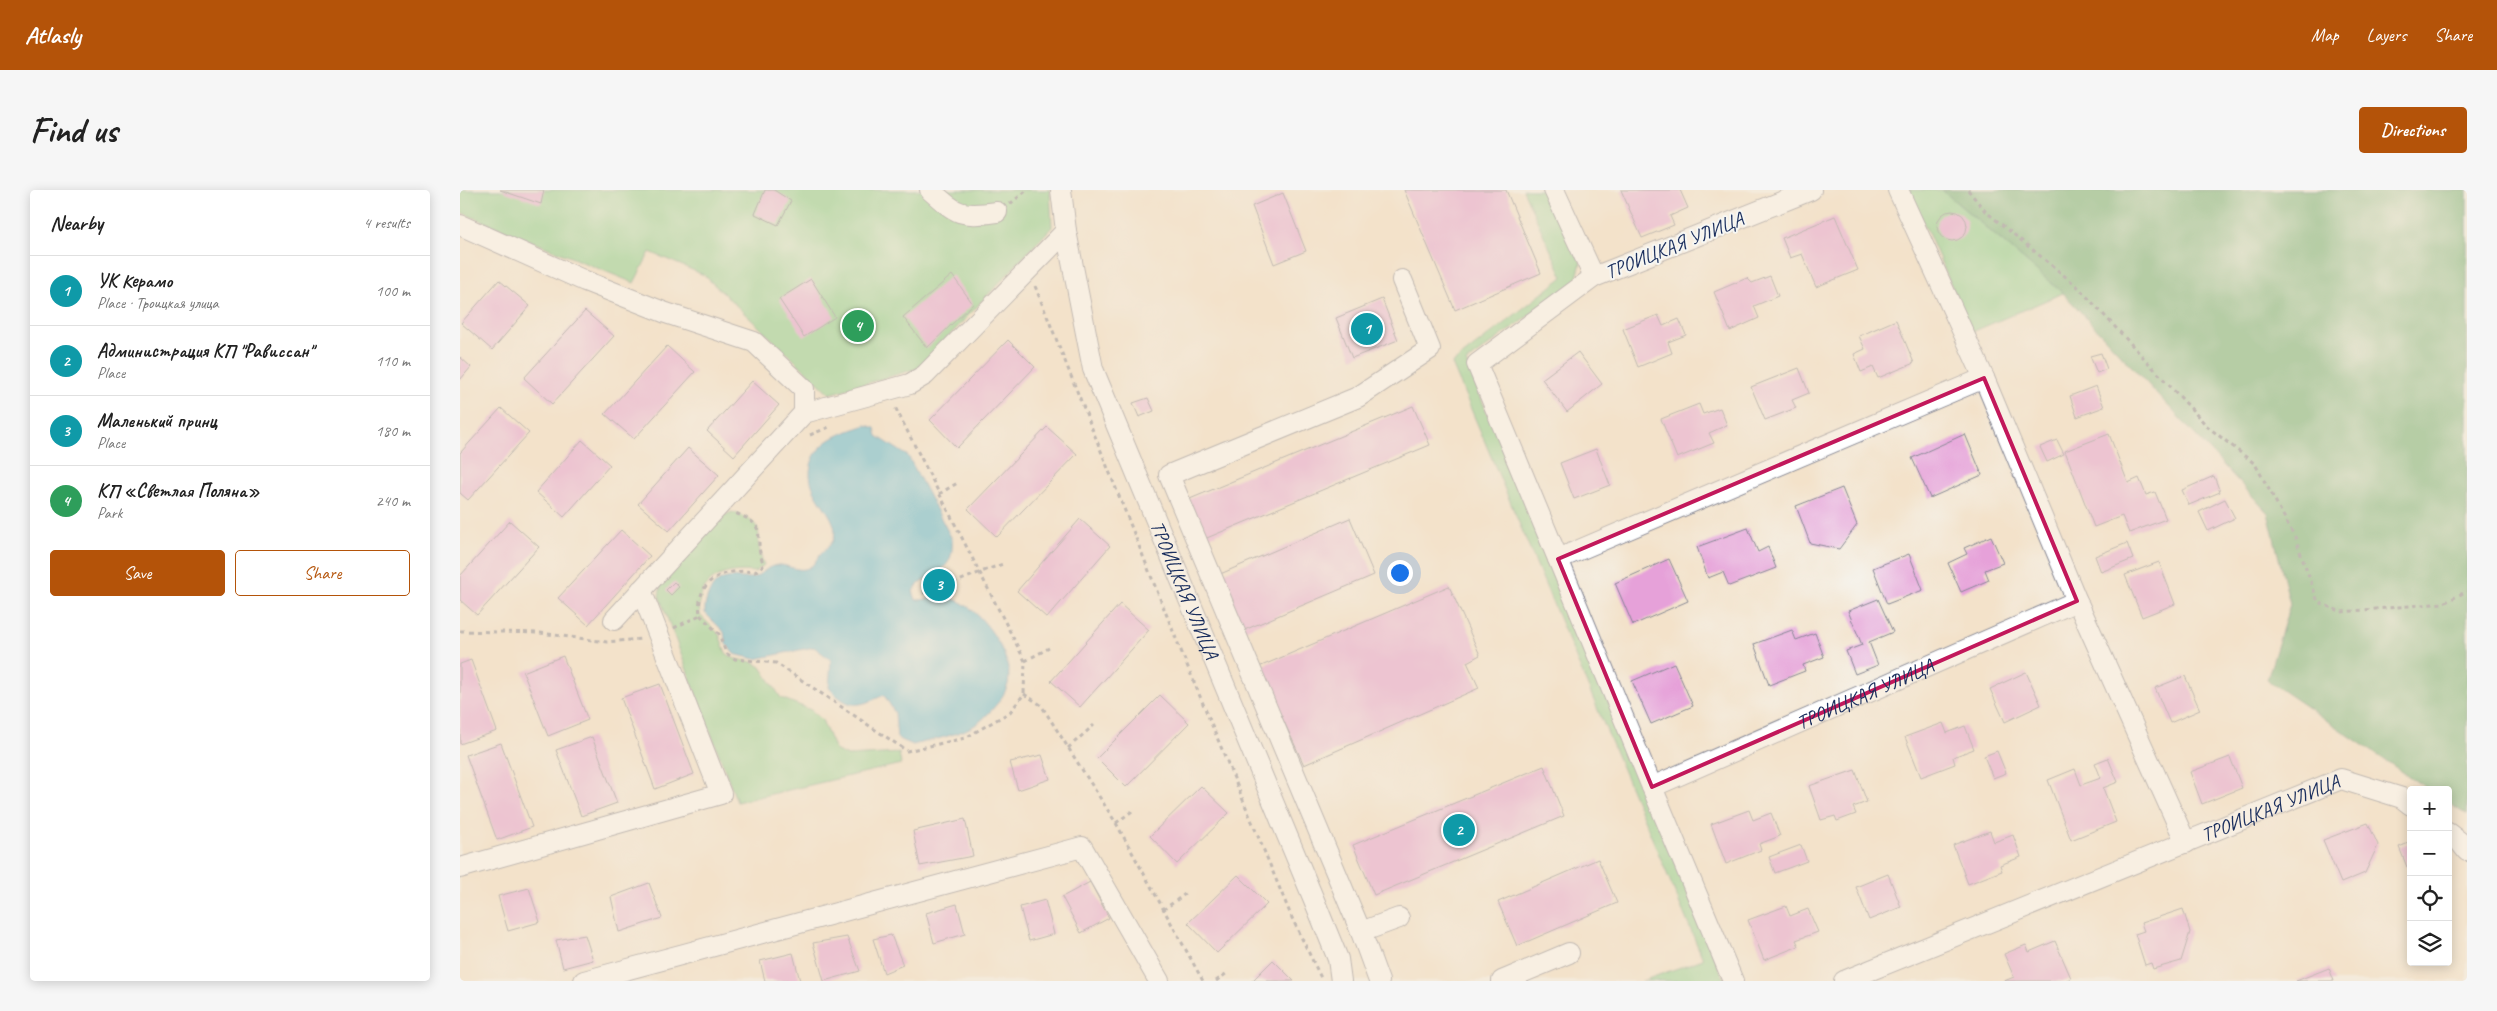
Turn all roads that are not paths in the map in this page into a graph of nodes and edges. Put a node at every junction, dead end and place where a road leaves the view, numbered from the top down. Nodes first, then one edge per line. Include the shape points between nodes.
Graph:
1 (930, 190) edge
2 (1062, 190) edge
3 (1554, 190) edge
4 (1810, 190) edge
5 (1898, 190) edge
6 (998, 212) dead end
7 (460, 225) edge
8 (1066, 231) junction
9 (1594, 277) junction
10 (1402, 280) dead end
11 (1984, 378) junction
12 (804, 413) junction
13 (1558, 559) junction
14 (641, 590) junction
15 (2077, 601) junction
16 (614, 620) dead end
17 (1652, 787) junction
18 (2407, 802) edge
19 (2452, 836) edge
20 (2186, 843) junction
21 (2467, 851) edge
22 (460, 868) edge
23 (1399, 918) dead end
24 (1361, 932) junction
25 (1570, 953) dead end
26 (584, 981) edge
27 (1159, 981) edge
28 (1341, 981) edge
29 (1379, 981) edge
30 (1502, 981) edge
31 (1733, 981) edge
32 (1844, 981) edge

1 - 6 street via 950,208 969,216
2 - 8 street, ТРОИЦКАЯ УЛИЦА
3 - 9 street, ТРОИЦКАЯ УЛИЦА
4 - 9 street, ТРОИЦКАЯ УЛИЦА
5 - 11 street, ТРОИЦКАЯ УЛИЦА
7 - 12 street via 648,306 754,342 804,389
8 - 12 street via 925,375 910,384
8 - 28 street, ТРОИЦКАЯ УЛИЦА via 1093,369 1338,959
9 - 13 street, ТРОИЦКАЯ УЛИЦА via 1477,364
10 - 24 street via 1430,349 1358,397 1169,475
11 - 13 street
11 - 15 street, ТРОИЦКАЯ УЛИЦА
12 - 14 street
13 - 17 street, ТРОИЦКАЯ УЛИЦА
14 - 16 street
14 - 22 street via 721,794
15 - 17 street, ТРОИЦКАЯ УЛИЦА
15 - 20 street, ТРОИЦКАЯ УЛИЦА
17 - 31 street, ТРОИЦКАЯ УЛИЦА
18 - 20 street, ТРОИЦКАЯ УЛИЦА via 2342,779
19 - 21 street
20 - 32 street, ТРОИЦКАЯ УЛИЦА
23 - 24 street
24 - 29 street
25 - 30 street
26 - 27 street via 1082,847

